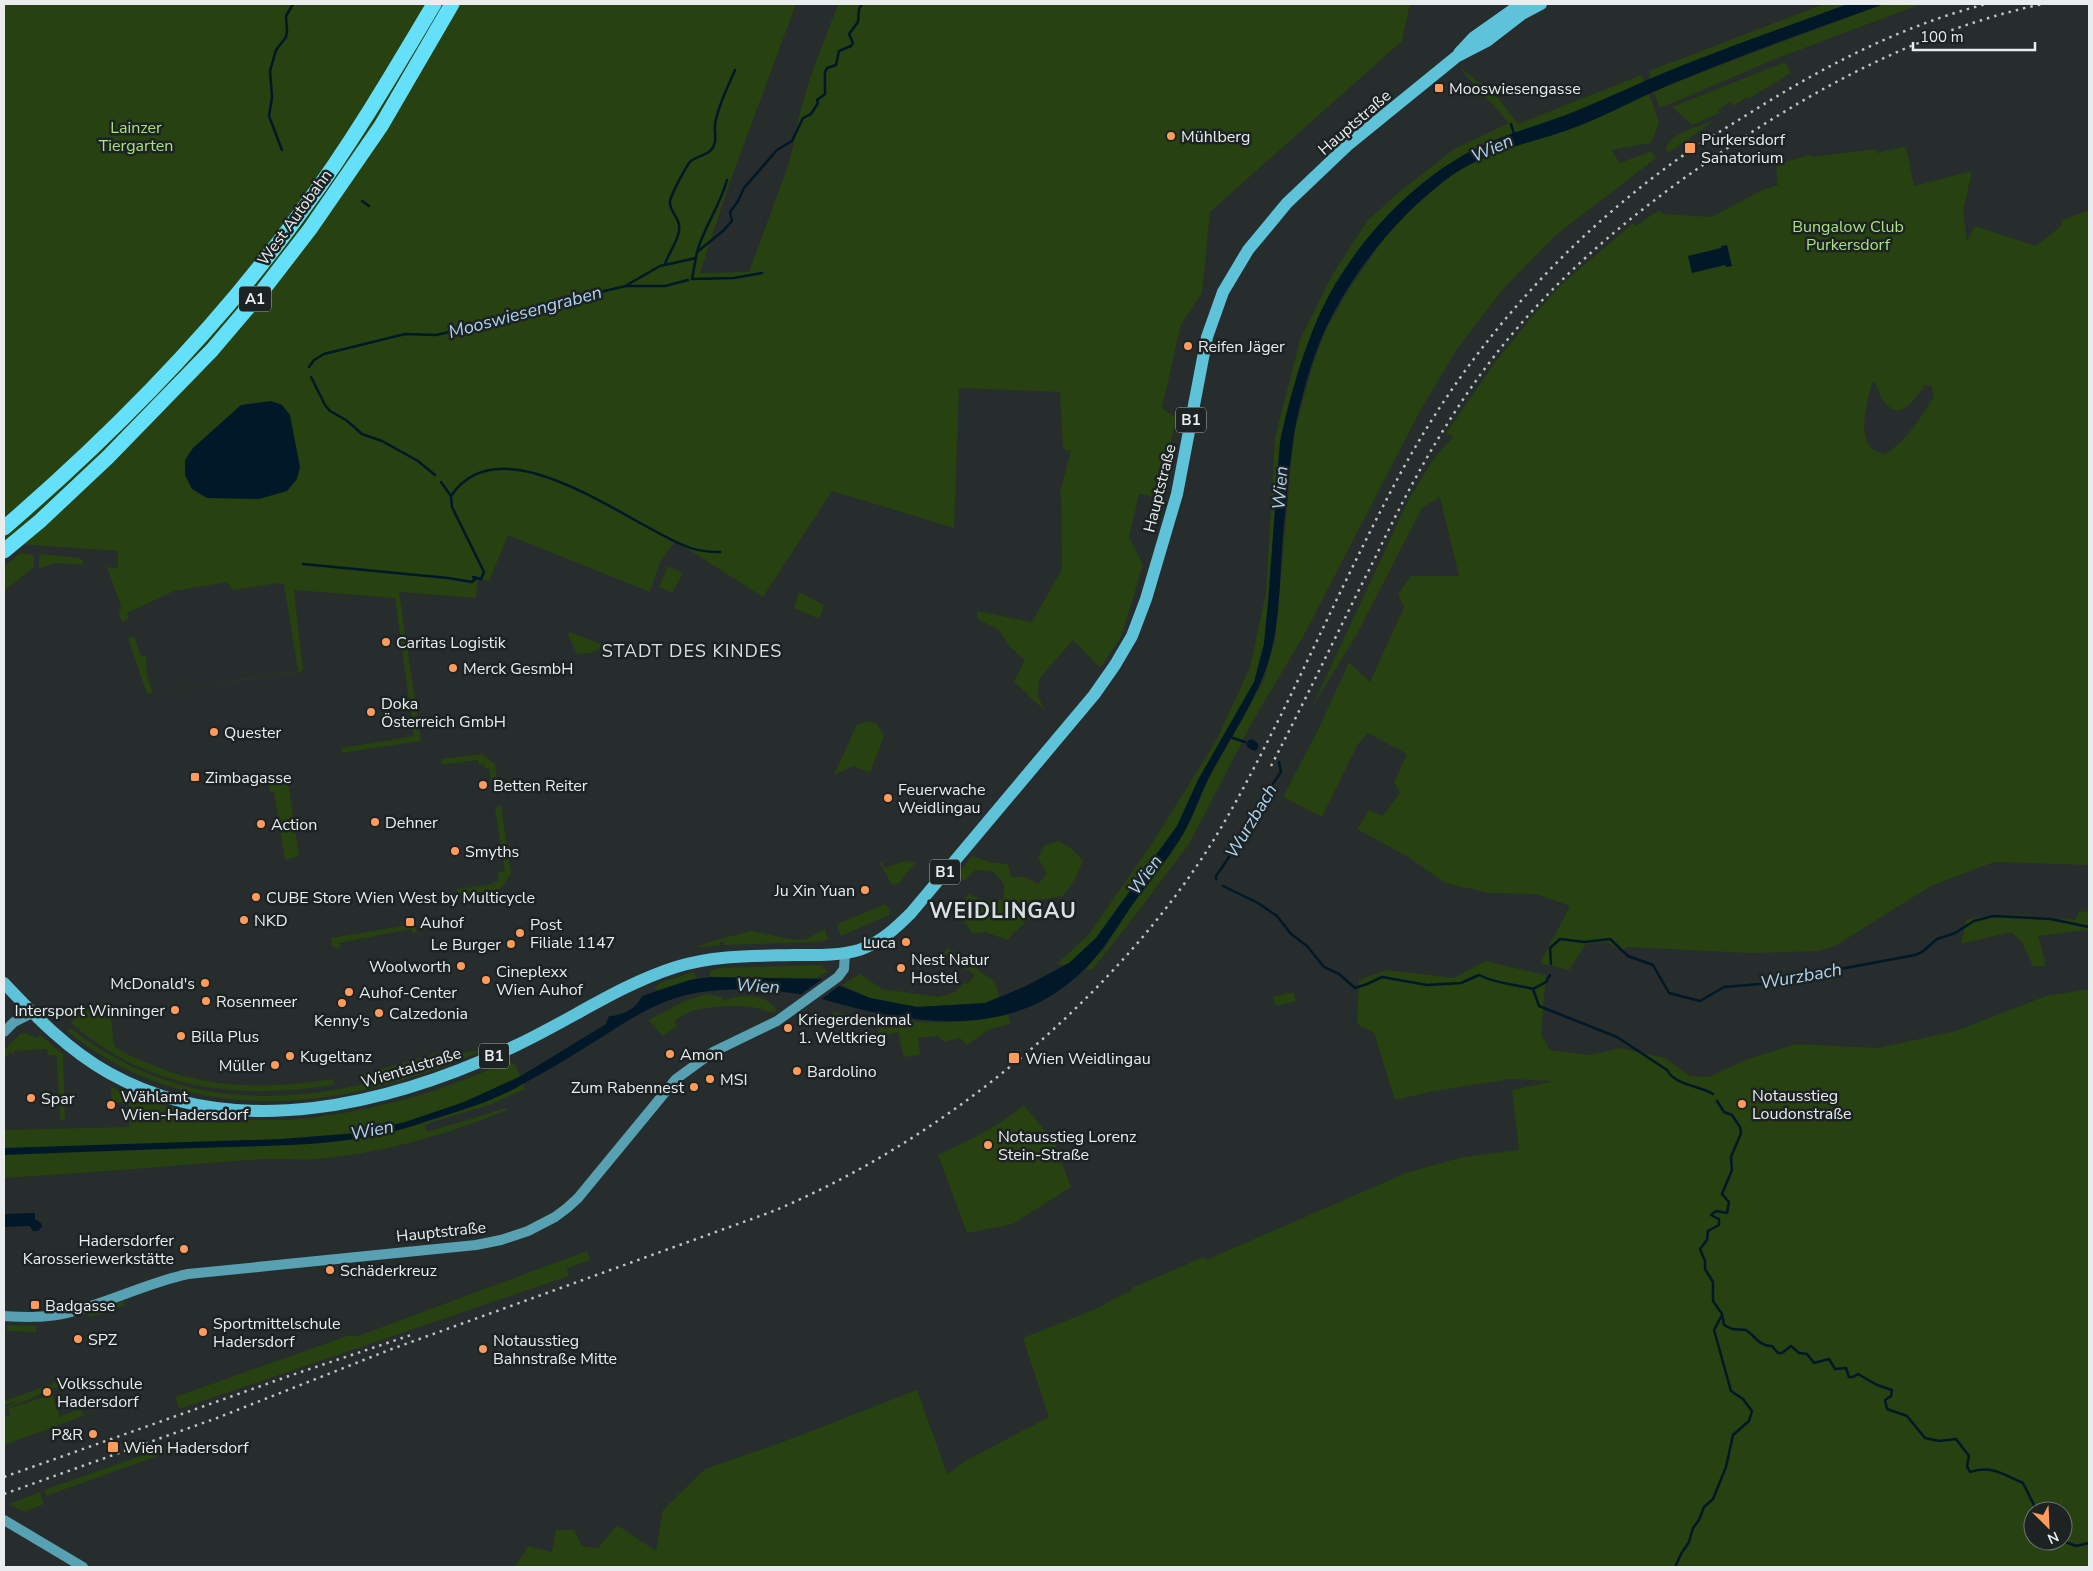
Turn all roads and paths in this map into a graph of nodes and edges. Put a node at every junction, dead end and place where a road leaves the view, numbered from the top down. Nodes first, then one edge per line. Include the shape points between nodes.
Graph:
1 (434, 4) edge
2 (452, 4) edge
3 (1521, 4) edge
4 (1541, 4) edge
5 (1456, 57) junction
6 (4, 528) edge
7 (4, 551) edge
8 (845, 953) junction
9 (4, 983) edge
10 (32, 1013) junction
11 (4, 1032) edge
12 (4, 1316) edge
13 (4, 1520) edge
14 (83, 1567) edge

1 - 6 highway, West Autobahn / A1 via 356,132 304,209 241,289 199,340 110,430
2 - 7 highway, West Autobahn / A1 via 380,126 310,229 263,290 212,350 108,457
3 - 5 main road, B1 via 1474,38
4 - 5 main road, B1 via 1487,41
5 - 8 main road, Hauptstraße / B1 via 1350,144 1287,203 1248,250 1223,292 1206,336 1176,494 1146,599 1129,642 1094,695 908,916 875,942
8 - 10 main road, Wientalstraße / B1 via 743,956 689,963 640,981 470,1067 400,1091 297,1109 219,1109 154,1093 91,1061
8 - 12 main road, Hauptstraße via 844,969 838,977 770,1026 713,1052 676,1079 578,1198 555,1217 528,1231 462,1247 188,1274 62,1314
9 - 10 main road, Wientalstraße / B1
10 - 11 main road via 14,1022
13 - 14 main road

